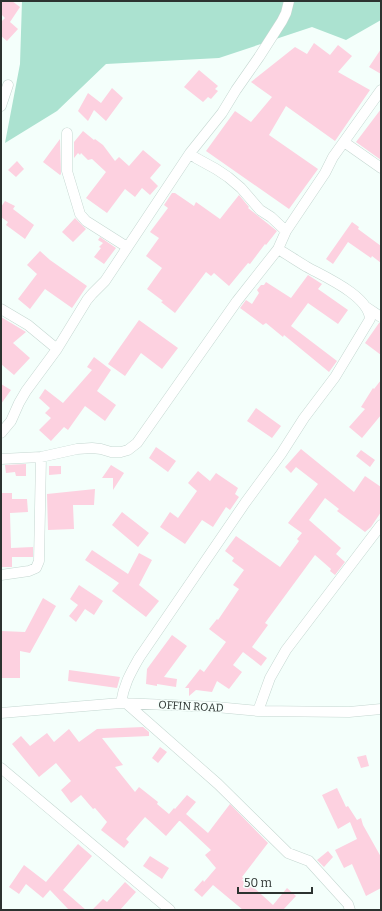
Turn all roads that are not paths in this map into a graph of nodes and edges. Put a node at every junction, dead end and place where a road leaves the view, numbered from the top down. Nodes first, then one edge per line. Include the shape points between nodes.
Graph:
1 (289, 1) edge
2 (8, 85) dead end
3 (381, 90) edge
4 (1, 106) edge
5 (67, 133) dead end
6 (344, 142) junction
7 (190, 153) junction
8 (381, 168) edge
9 (286, 231) junction
10 (127, 247) junction
11 (278, 248) junction
12 (366, 307) junction
13 (1, 309) edge
14 (381, 317) edge
15 (57, 349) junction
16 (1, 433) edge
17 (41, 457) junction
18 (1, 459) edge
19 (381, 525) edge
20 (1, 575) edge
21 (124, 703) junction
22 (381, 709) edge
23 (258, 711) junction
24 (1, 713) edge
25 (1, 768) edge
26 (170, 910) edge
27 (350, 910) edge

1 - 7 street via 286,13 222,114
2 - 4 street
3 - 6 street
5 - 10 street via 67,171 80,214 86,221
6 - 8 street
6 - 9 street
7 - 9 street via 228,177 260,210
7 - 10 street
9 - 11 street
10 - 15 street via 105,282 87,300
11 - 12 street via 342,285
11 - 17 street via 237,301 137,443 121,452 92,448
12 - 14 street
12 - 21 street via 370,319 335,377 241,509 126,679 123,690
13 - 15 street via 28,325
15 - 16 street via 26,391 11,421
17 - 18 street
17 - 20 street via 39,562 36,568 29,571
19 - 23 street via 286,650 270,678
21 - 23 street, OFFIN ROAD
21 - 24 street, OFFIN ROAD
21 - 27 street via 218,784 288,853 309,861 348,904
22 - 23 street, OFFIN ROAD via 349,712
25 - 26 street

